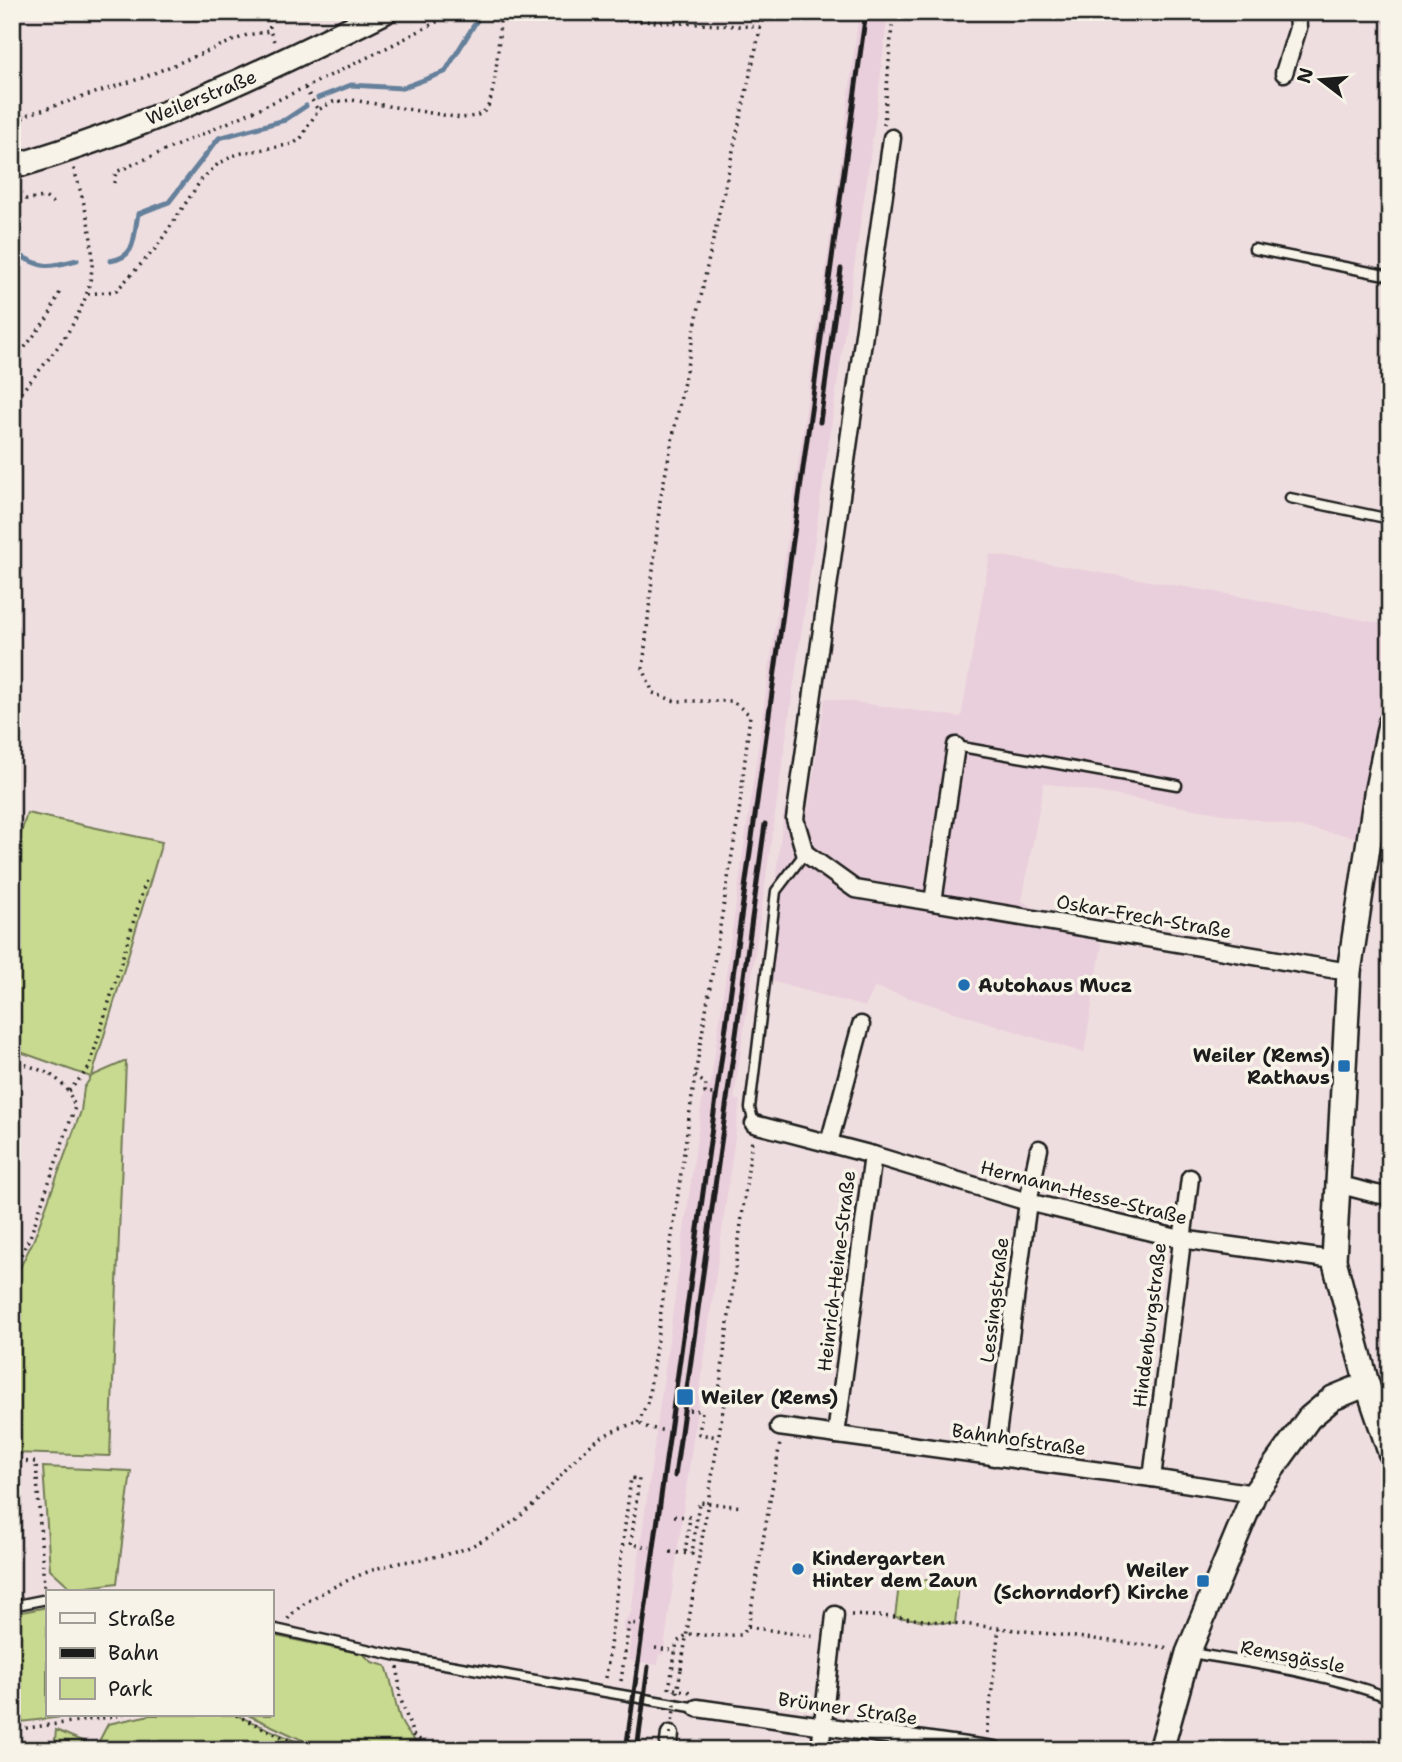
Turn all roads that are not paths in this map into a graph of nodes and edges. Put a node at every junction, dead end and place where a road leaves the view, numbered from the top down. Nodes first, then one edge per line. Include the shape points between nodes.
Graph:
1 (384, 12) edge
2 (1297, 12) edge
3 (1284, 73) dead end
4 (888, 134) road end
5 (12, 167) edge
6 (1254, 249) dead end
7 (1390, 276) edge
8 (1290, 498) dead end
9 (1390, 520) edge
10 (1390, 724) edge
11 (957, 746) joint
12 (1177, 785) dead end
13 (1383, 795) edge
14 (806, 853) junction
15 (933, 902) junction
16 (1349, 972) junction
17 (861, 1025) dead end
18 (754, 1124) joint
19 (829, 1143) junction
20 (1039, 1149) dead end
21 (873, 1155) junction
22 (1190, 1178) dead end
23 (1337, 1184) junction
24 (1390, 1196) edge
25 (1028, 1202) junction
26 (1181, 1239) junction
27 (1335, 1260) junction
28 (1367, 1384) junction
29 (781, 1427) road end
30 (836, 1435) junction
31 (1390, 1452) edge
32 (994, 1457) junction
33 (1152, 1478) junction
34 (1254, 1494) junction
35 (46, 1599) edge
36 (12, 1606) edge
37 (835, 1615) road end
38 (273, 1628) edge
39 (1186, 1657) junction
40 (1390, 1698) edge
41 (697, 1708) joint
42 (823, 1724) junction
43 (988, 1749) edge
44 (820, 1750) edge
45 (1161, 1750) edge

1 - 5 street, Weilerstraße via 282,63 69,151
2 - 3 street via 1298,29
4 - 14 street via 795,818
6 - 7 lane
8 - 9 lane
10 - 13 street
11 - 12 lane
11 - 15 street
13 - 16 street
14 - 15 street, Oskar-Frech-Straße via 855,888
14 - 18 lane via 776,891 750,1108
15 - 16 street, Oskar-Frech-Straße
16 - 23 street
17 - 19 street
18 - 19 street, Hermann-Hesse-Straße
19 - 21 street, Hermann-Hesse-Straße
20 - 25 street, Lessingstraße
21 - 25 street, Hermann-Hesse-Straße
21 - 30 street, Heinrich-Heine-Straße
22 - 26 street, Hindenburgstraße
23 - 24 street
23 - 27 street
25 - 26 street, Hermann-Hesse-Straße
25 - 32 street, Lessingstraße
26 - 27 street, Hermann-Hesse-Straße
26 - 33 street, Hindenburgstraße
27 - 28 street
28 - 31 street
28 - 34 street via 1333,1398 1309,1418
29 - 30 street, Bahnhofstraße
30 - 32 street, Bahnhofstraße
32 - 33 street, Bahnhofstraße
33 - 34 street, Bahnhofstraße
34 - 39 street
35 - 36 lane
37 - 42 street
38 - 41 lane via 398,1656
39 - 40 lane, Remsgässle via 1290,1669
39 - 45 street
41 - 42 street, Brünner Straße
42 - 43 street, Brünner Straße
42 - 44 street

